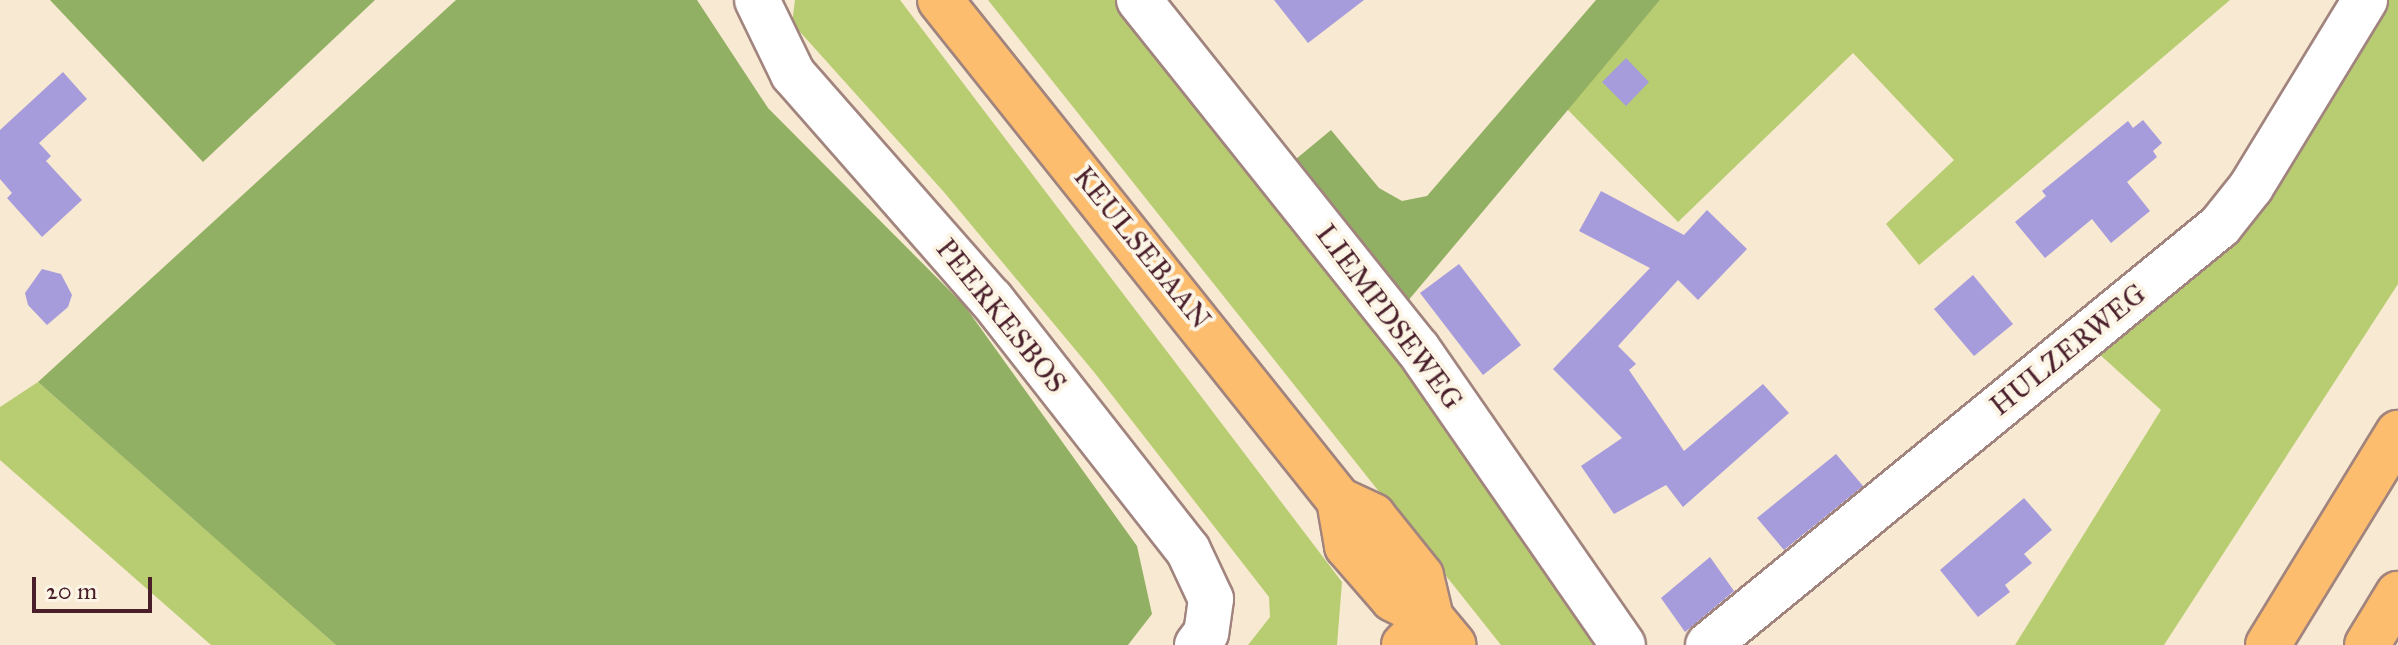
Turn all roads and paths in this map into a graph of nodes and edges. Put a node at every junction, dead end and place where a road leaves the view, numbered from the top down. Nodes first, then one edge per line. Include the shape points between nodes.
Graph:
1 (757, 0) edge
2 (940, 0) edge
3 (1139, 0) edge
4 (2365, 0) edge
5 (2398, 433) edge
6 (2306, 584) junction
7 (2398, 594) edge
8 (1430, 636) edge
9 (1197, 645) edge
10 (1623, 645) edge
11 (1708, 645) edge
12 (2258, 645) edge
13 (2268, 645) edge
14 (2367, 645) edge

1 - 9 street, PEERKESBOS via 793,74 991,299 1188,550 1211,599 1206,633
2 - 8 main road, KEULSEBAAN via 1339,500 1373,516 1421,576
3 - 10 street, LIEMPDSEWEG via 1418,349
4 - 11 street, HULZERWEG via 2251,187 2220,226
5 - 6 main road
6 - 12 main road
6 - 13 main road
7 - 14 main road

